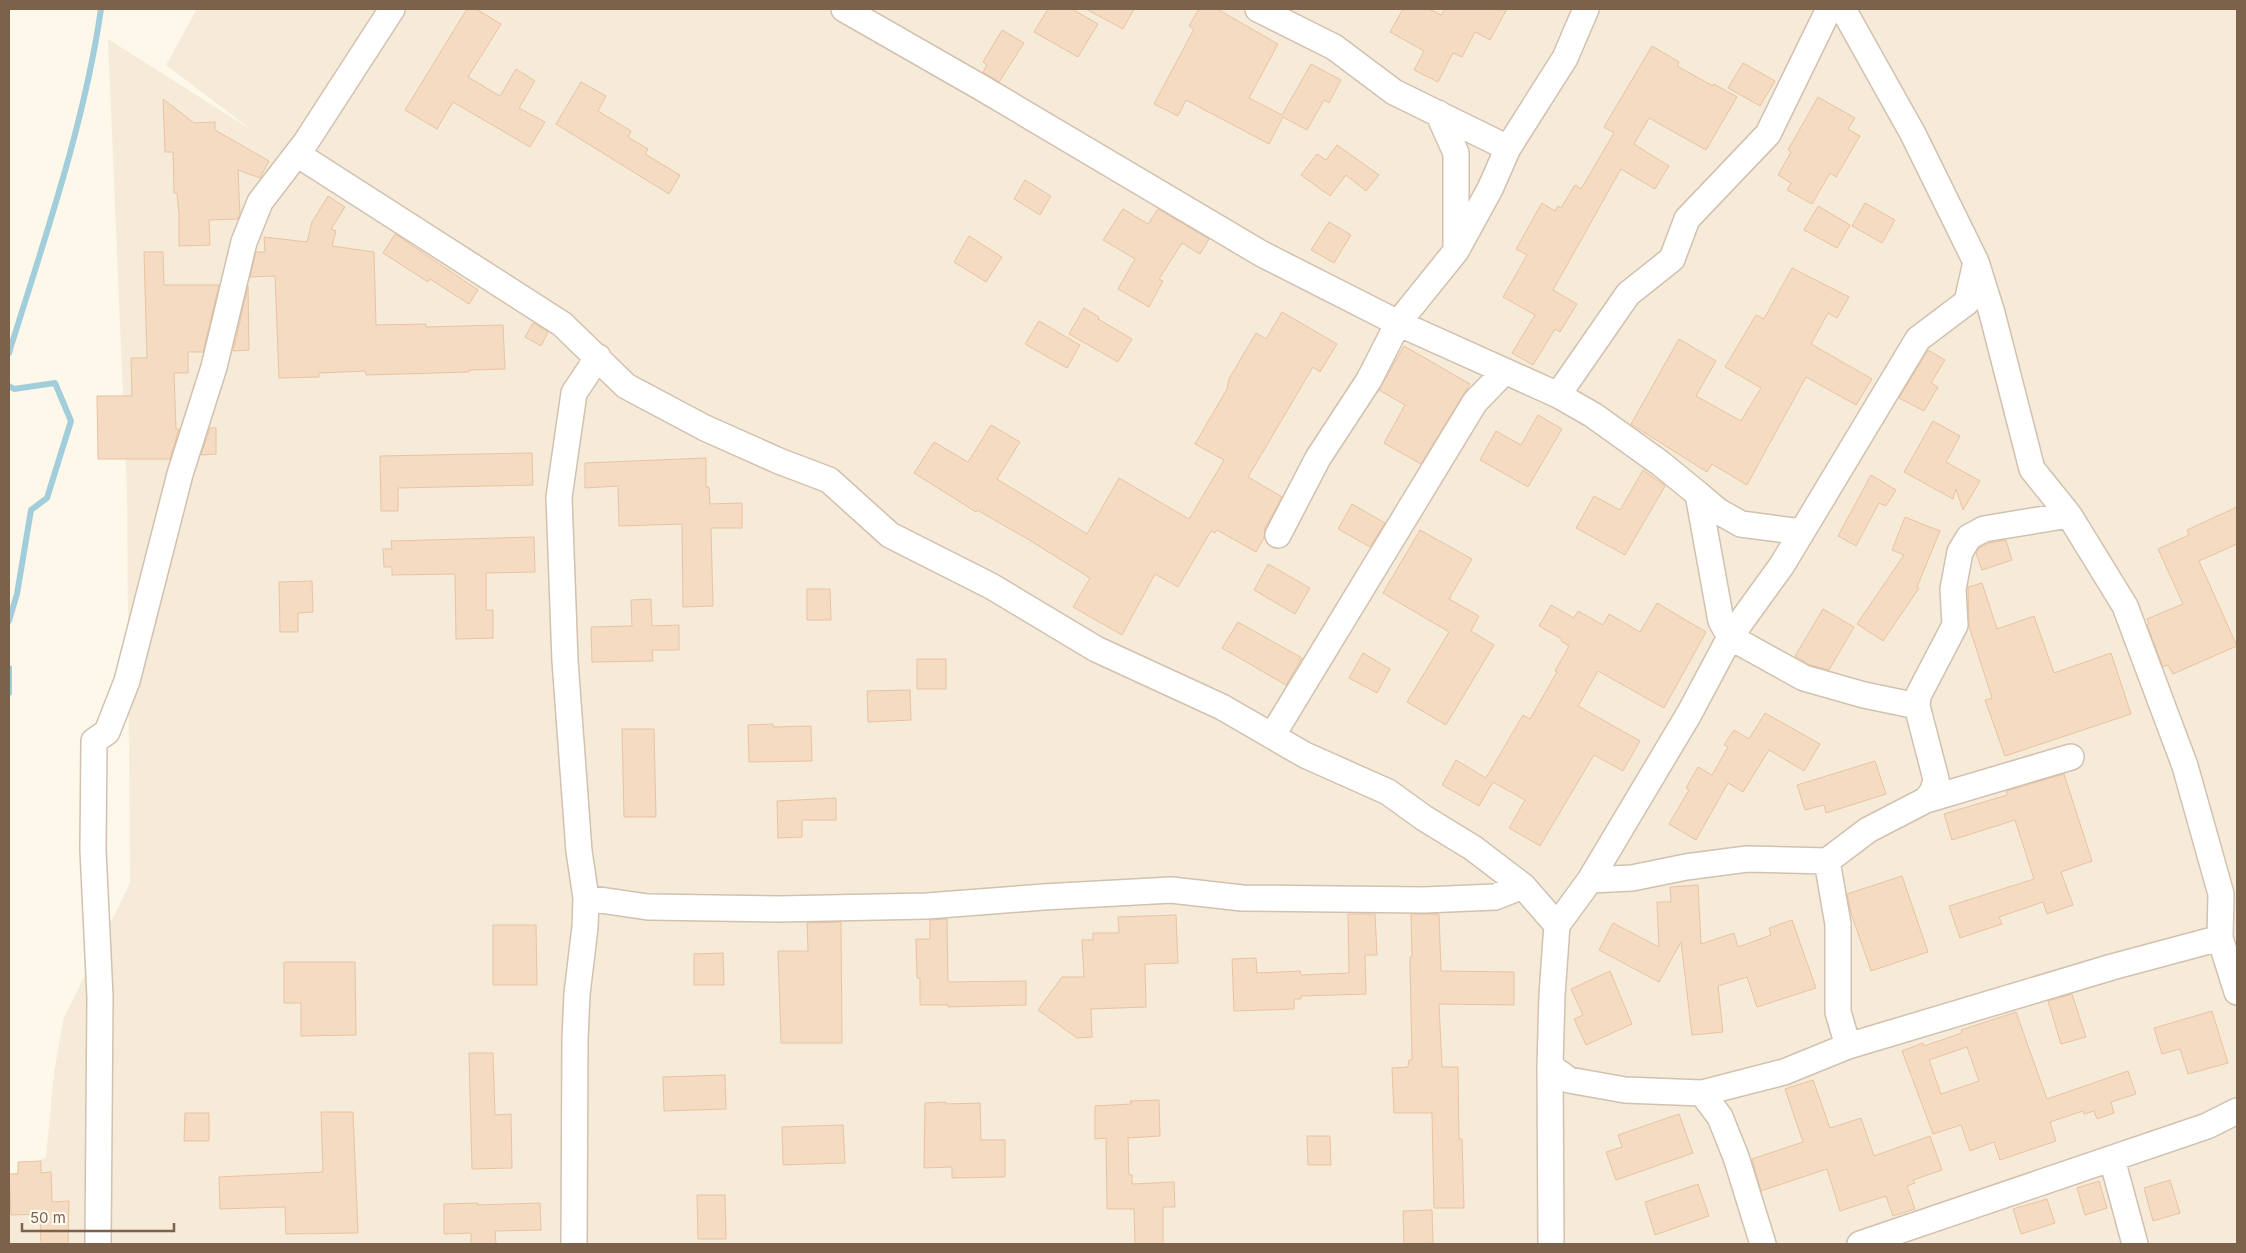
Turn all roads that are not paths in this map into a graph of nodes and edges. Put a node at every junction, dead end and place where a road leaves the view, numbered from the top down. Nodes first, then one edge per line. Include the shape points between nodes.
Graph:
1 (392, 9) edge
2 (844, 9) edge
3 (1258, 9) edge
4 (1586, 9) edge
5 (1829, 9) edge
6 (1843, 9) edge
7 (1438, 112) junction
8 (1508, 148) junction
9 (297, 154) junction
10 (1456, 251) junction
11 (1976, 262) junction
12 (1398, 323) junction
13 (598, 357) junction
14 (1504, 370) junction
15 (1558, 395) junction
16 (1698, 494) junction
17 (2069, 515) junction
18 (1801, 532) junction
19 (1278, 535) dead end
20 (1730, 637) junction
21 (1917, 706) junction
22 (1272, 736) junction
23 (2071, 757) dead end
24 (1926, 800) junction
25 (1827, 861) junction
26 (1590, 880) junction
27 (1523, 886) junction
28 (586, 898) junction
29 (1557, 925) junction
30 (2220, 938) junction
31 (2237, 992) edge
32 (1848, 1046) junction
33 (1550, 1066) junction
34 (1702, 1093) junction
35 (2237, 1111) edge
36 (2112, 1158) junction
37 (98, 1244) edge
38 (574, 1244) edge
39 (1551, 1244) edge
40 (1763, 1244) edge
41 (1860, 1244) edge
42 (2135, 1244) edge

1 - 9 street
2 - 12 street via 1262,254
3 - 7 street via 1334,47 1394,92
4 - 8 street via 1564,58
5 - 15 street via 1768,134 1687,219 1672,259 1628,294
6 - 11 street via 1913,134
7 - 8 street
7 - 10 street via 1456,153
8 - 10 street
9 - 13 street via 562,324
9 - 37 street via 260,202 244,242 214,367 180,474 127,681 107,732 94,741 93,850 100,997
10 - 12 street
11 - 17 street via 2032,469
11 - 18 street via 1967,302 1918,338
12 - 14 street
12 - 19 street via 1369,380 1318,458
13 - 22 street via 626,386 705,428 829,480 890,535 991,586 1096,649 1222,707
13 - 28 street via 574,392 558,497 565,661 579,851
14 - 15 street
14 - 22 street via 1475,402
15 - 16 street via 1593,415
16 - 18 street via 1741,524
16 - 20 street via 1721,621
17 - 21 street via 1984,529 1969,537 1960,552 1953,589 1955,625 1918,696
17 - 30 street via 2125,606 2185,766 2221,894
18 - 20 street via 1782,565
20 - 21 street via 1804,678
20 - 26 street via 1689,714
21 - 24 street via 1936,779
22 - 27 street via 1305,756 1388,792 1473,848
23 - 24 street
24 - 25 street via 1868,830
25 - 26 street via 1747,859 1632,878
25 - 32 street via 1838,924 1838,1012
26 - 29 street
27 - 28 street via 1495,897 1424,900 1242,898 1171,890 927,906 789,908 648,907
27 - 29 street
28 - 38 street via 576,1021
29 - 33 street
30 - 31 street
30 - 32 street
32 - 34 street via 1784,1072
33 - 34 street via 1569,1080 1625,1090
33 - 39 street
34 - 40 street via 1720,1117
35 - 36 street via 2207,1126
36 - 41 street
36 - 42 street

